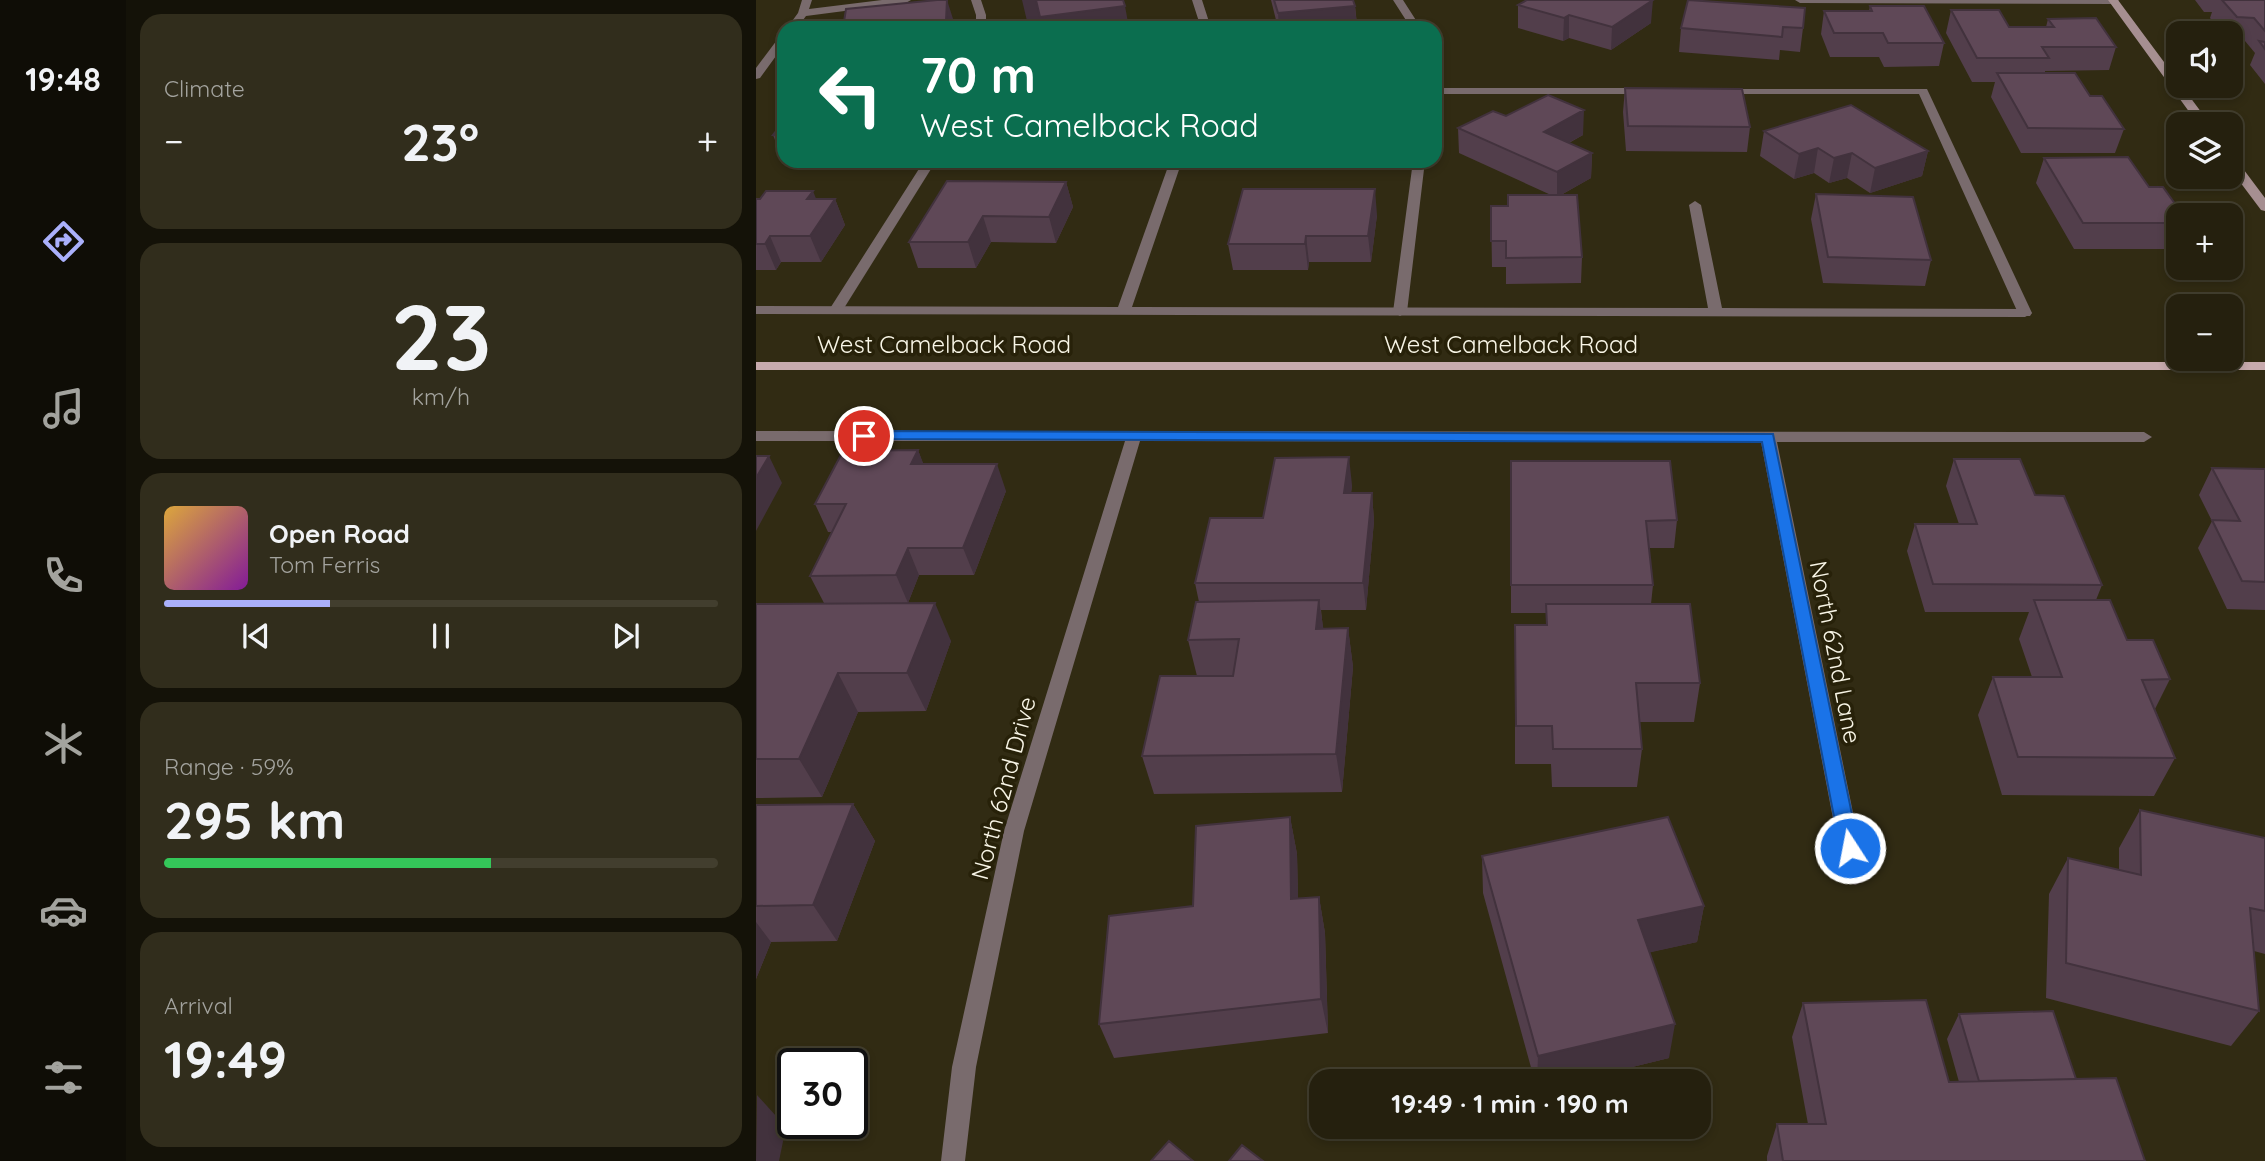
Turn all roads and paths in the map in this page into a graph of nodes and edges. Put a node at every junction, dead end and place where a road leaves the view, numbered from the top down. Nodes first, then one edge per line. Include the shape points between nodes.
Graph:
1 (807, 0) edge
2 (906, 0) edge
3 (976, 0) edge
4 (1197, 0) edge
5 (1398, 0) edge
6 (1800, 0) edge
7 (2114, 1) edge
8 (803, 13) junction
9 (797, 21) edge
10 (981, 21) edge
11 (1204, 21) edge
12 (1412, 21) edge
13 (777, 48) edge
14 (756, 76) edge
15 (1442, 91) edge
16 (1658, 91) edge
17 (1700, 91) edge
18 (2195, 112) edge
19 (926, 168) edge
20 (1174, 168) edge
21 (1418, 168) edge
22 (2243, 177) edge
23 (1695, 205) dead end
24 (2265, 207) edge
25 (756, 310) edge
26 (836, 310) junction
27 (1123, 311) junction
28 (1400, 312) junction
29 (1716, 313) junction
30 (756, 366) edge
31 (2265, 366) edge
32 (756, 436) edge
33 (1134, 436) junction
34 (1768, 437) junction
35 (2144, 437) dead end
36 (1855, 876) dead end
37 (953, 1161) edge

1 - 8 street
2 - 8 street
3 - 10 street
4 - 11 street
5 - 12 street
6 - 7 street
7 - 18 street
8 - 9 street
13 - 14 street
15 - 16 street
17 - 29 street, West Camelback Road via 1923,92 2025,313
19 - 26 street
20 - 27 street
21 - 28 street
22 - 24 street
23 - 29 street
25 - 26 street, West Camelback Road
26 - 27 street, West Camelback Road
27 - 28 street, West Camelback Road
28 - 29 street, West Camelback Road
30 - 31 main road, West Camelback Road
32 - 33 street
33 - 34 street
33 - 37 street, North 62nd Drive via 1014,831 964,1066
34 - 35 street
34 - 36 street, North 62nd Lane

